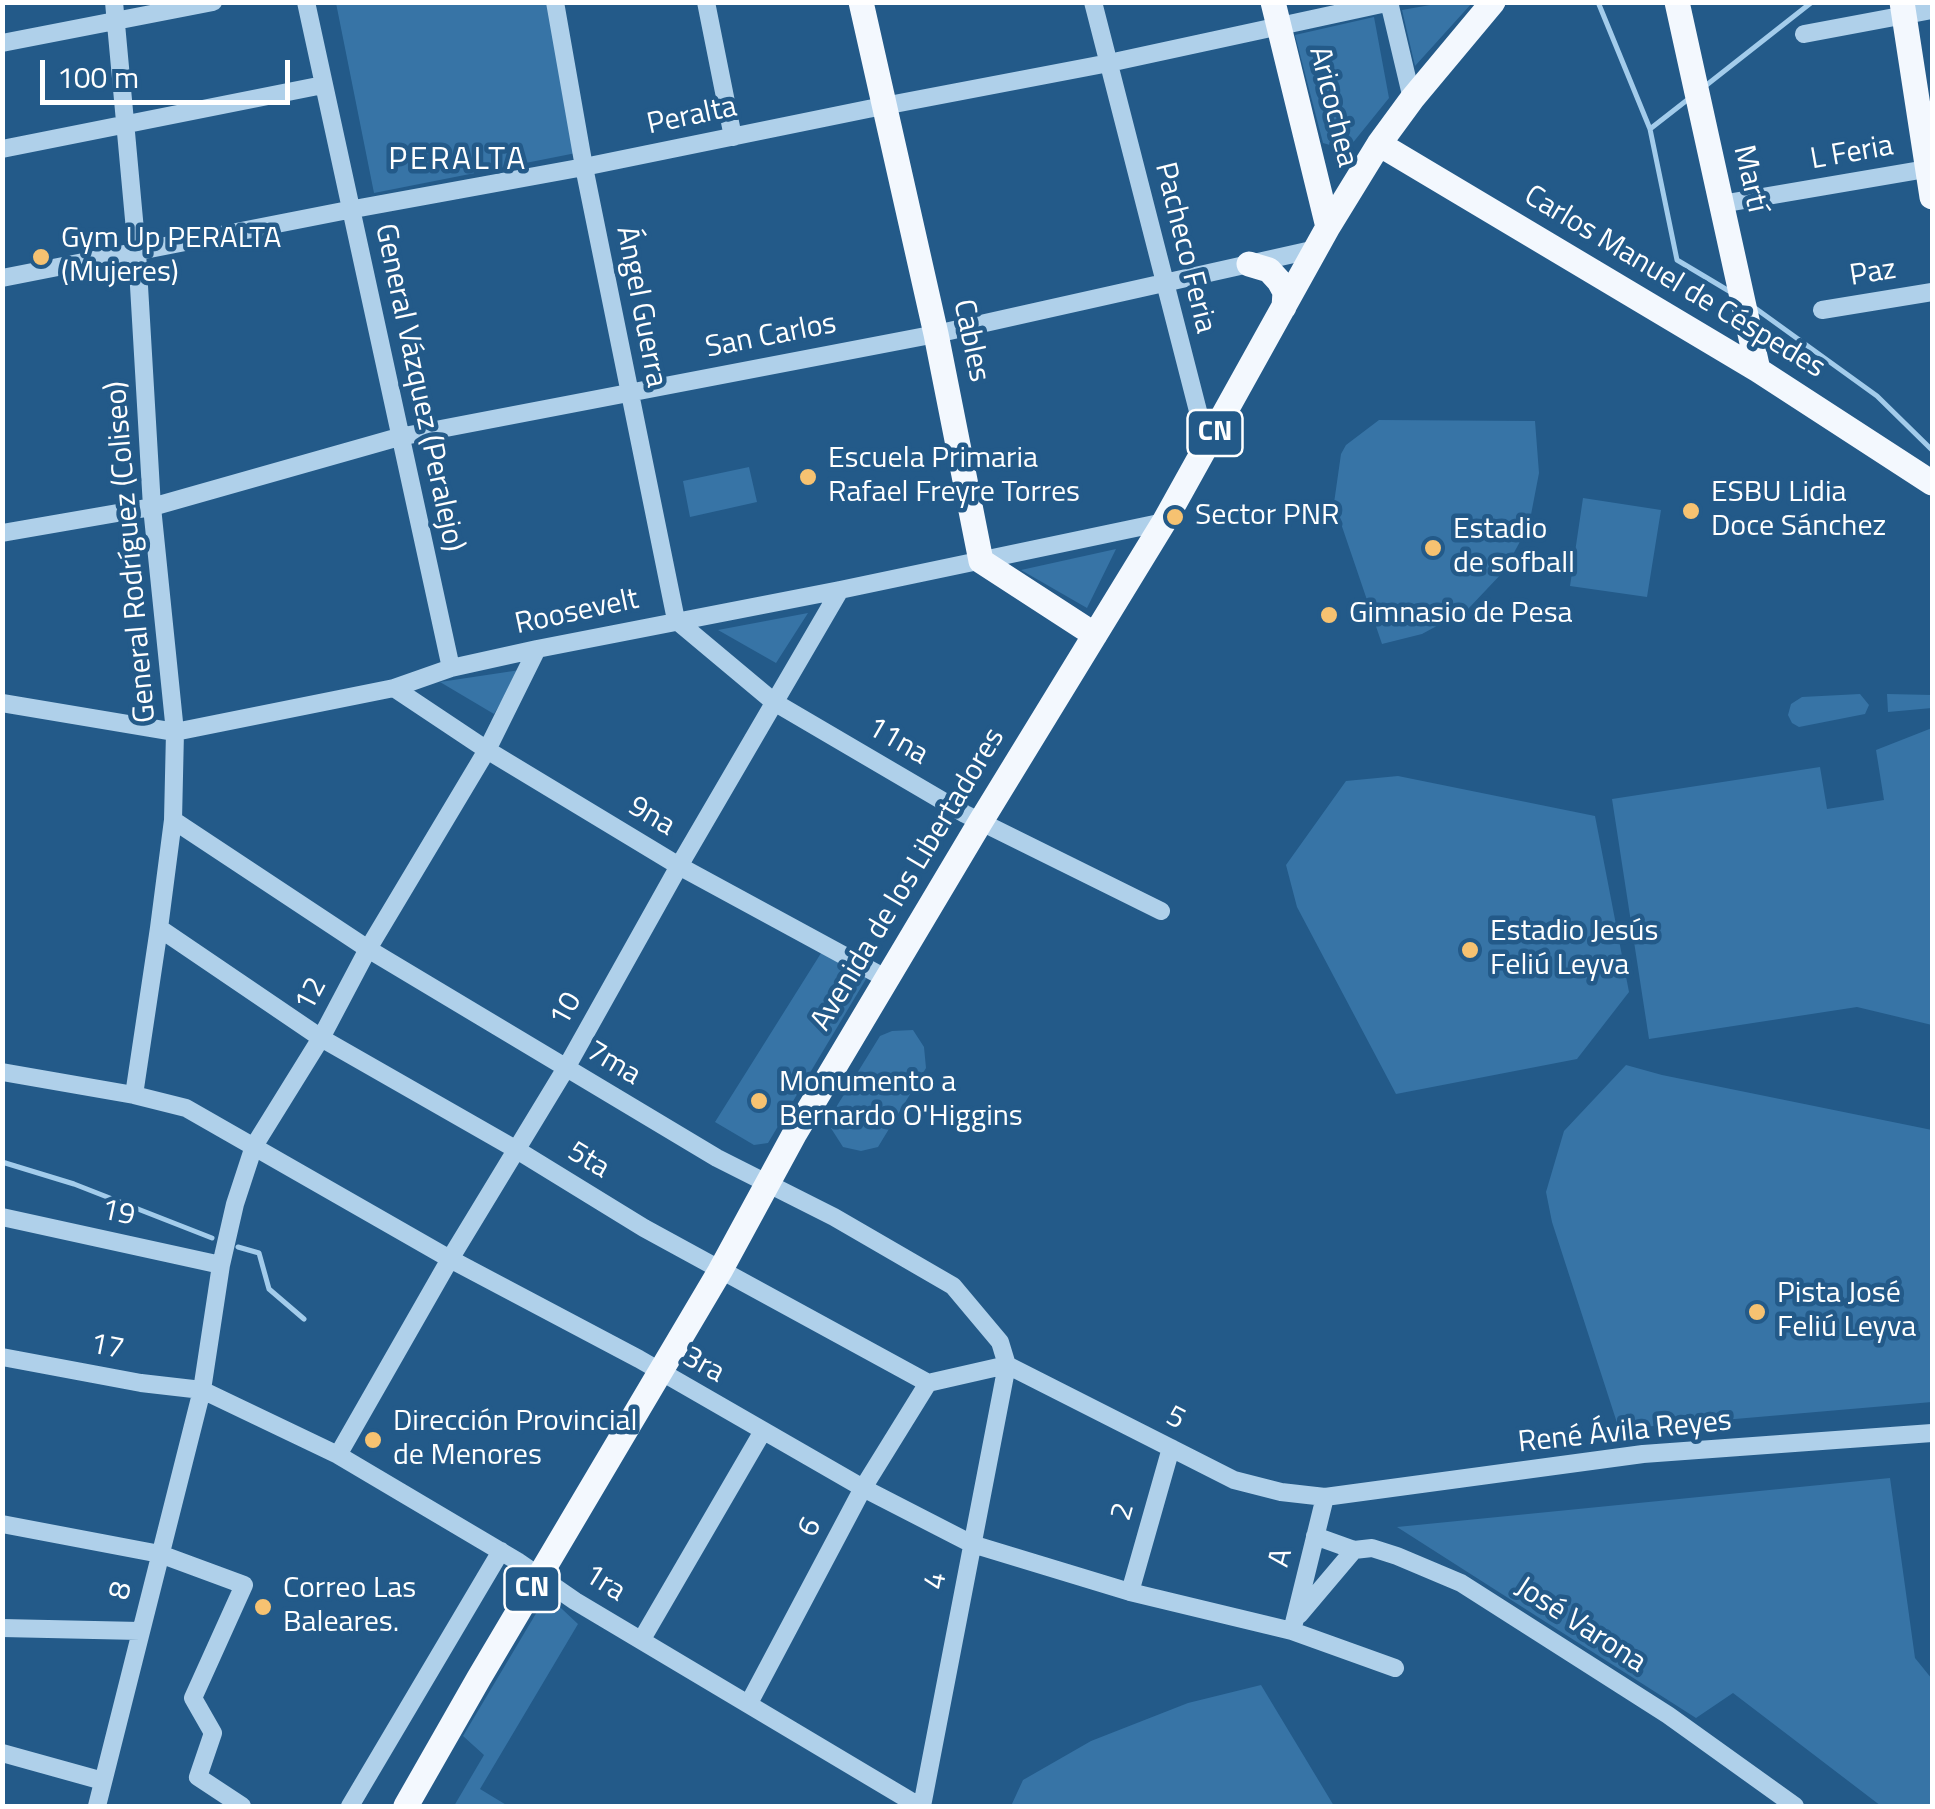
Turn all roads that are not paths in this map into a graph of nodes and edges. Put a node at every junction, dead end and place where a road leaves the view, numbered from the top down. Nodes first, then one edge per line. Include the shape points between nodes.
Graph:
1 (114, 2) edge
2 (213, 2) edge
3 (306, 2) edge
4 (555, 2) edge
5 (706, 2) edge
6 (861, 2) edge
7 (1093, 2) edge
8 (1493, 2) edge
9 (1676, 2) edge
10 (1390, 3) edge
11 (1903, 9) edge
12 (1932, 10) edge
13 (1276, 14) edge
14 (117, 22) junction
15 (1804, 34) dead end
16 (2, 43) edge
17 (1109, 63) junction
18 (323, 85) junction
19 (1412, 100) junction
20 (886, 105) junction
21 (124, 124) junction
22 (734, 137) junction
23 (2, 149) edge
24 (1375, 150) junction
25 (1309, 152) junction
26 (584, 167) junction
27 (1930, 169) edge
28 (1932, 197) edge
29 (1722, 204) junction
30 (352, 209) junction
31 (1322, 238) junction
32 (138, 252) junction
33 (1249, 264) junction
34 (2, 278) edge
35 (1164, 283) junction
36 (1932, 292) edge
37 (1284, 307) junction
38 (1822, 310) dead end
39 (1749, 326) junction
40 (936, 334) junction
41 (1710, 341) junction
42 (1758, 370) junction
43 (628, 392) junction
44 (399, 438) junction
45 (1207, 446) junction
46 (1932, 483) edge
47 (152, 506) junction
48 (1164, 522) junction
49 (2, 533) edge
50 (980, 561) junction
51 (840, 590) junction
52 (676, 620) junction
53 (1095, 635) junction
54 (536, 648) junction
55 (451, 668) junction
56 (394, 688) junction
57 (774, 702) junction
58 (2, 703) edge
59 (175, 732) junction
60 (487, 750) junction
61 (172, 820) junction
62 (981, 822) junction
63 (679, 866) junction
64 (1161, 911) dead end
65 (159, 928) junction
66 (368, 949) junction
67 (888, 979) junction
68 (320, 1038) junction
69 (566, 1068) junction
70 (2, 1072) edge
71 (134, 1095) junction
72 (254, 1146) junction
73 (516, 1150) junction
74 (768, 1184) junction
75 (2, 1217) edge
76 (450, 1259) junction
77 (221, 1266) junction
78 (720, 1270) junction
79 (2, 1357) edge
80 (1007, 1365) junction
81 (659, 1372) junction
82 (928, 1383) junction
83 (202, 1390) junction
84 (763, 1431) junction
85 (1932, 1433) edge
86 (1171, 1448) junction
87 (338, 1455) junction
88 (864, 1488) junction
89 (1325, 1497) junction
90 (2, 1524) edge
91 (1315, 1536) junction
92 (972, 1544) junction
93 (1354, 1550) junction
94 (500, 1552) junction
95 (160, 1554) junction
96 (540, 1575) junction
97 (1130, 1592) junction
98 (1294, 1625) junction
99 (2, 1628) edge
100 (140, 1632) junction
101 (642, 1639) junction
102 (1395, 1668) dead end
103 (749, 1703) junction
104 (2, 1753) edge
105 (103, 1781) junction
106 (97, 1806) edge
107 (242, 1806) edge
108 (350, 1806) edge
109 (406, 1806) edge
110 (920, 1806) edge
111 (1795, 1806) edge

1 - 14 street, General Rodríguez (Coliseo)
2 - 14 street
3 - 18 street, General Vázquez (Peralejo)
4 - 26 street, Ángel Guerra
5 - 22 street
6 - 20 main road, Cables
7 - 17 street, Pacheco Feria
8 - 19 main road, Avenida de los Libertadores / CN
9 - 29 main road, Martí
10 - 13 street, Peralta
10 - 19 street
11 - 12 street
11 - 15 street
11 - 27 main road
13 - 17 street, Peralta
13 - 25 main road, Aricochea
14 - 16 street
14 - 21 street, General Rodríguez (Coliseo)
17 - 20 street, Peralta
17 - 35 street, Pacheco Feria
18 - 21 street
18 - 30 street, General Vázquez (Peralejo)
19 - 24 main road, Avenida de los Libertadores / CN
20 - 22 street, Peralta
20 - 40 main road, Cables
21 - 23 street
21 - 32 street, General Rodríguez (Coliseo)
22 - 26 street, Peralta
24 - 25 main road via 1344,172
24 - 31 main road, Avenida de los Libertadores / CN
24 - 41 main road, Carlos Manuel de Céspedes
25 - 31 main road, Aricochea
26 - 30 street, Peralta
26 - 43 street, Ángel Guerra
27 - 28 main road
27 - 29 street, L Feria
29 - 39 main road, Martí
30 - 32 street, Peralta
30 - 44 street, General Vázquez (Peralejo)
31 - 33 street, San Carlos
31 - 37 main road, Avenida de los Libertadores / CN
32 - 34 street, Peralta
32 - 47 street, General Rodríguez (Coliseo)
33 - 35 street, San Carlos
33 - 37 main road via 1279,280
35 - 40 street, San Carlos
35 - 45 street, Pacheco Feria
36 - 38 street, Paz
37 - 45 main road, Avenida de los Libertadores / CN
39 - 41 main road
39 - 42 main road, Martí
40 - 43 street, San Carlos
40 - 50 main road, Cables
41 - 42 main road, Carlos Manuel de Céspedes
42 - 46 main road, Carlos Manuel de Céspedes
43 - 44 street, San Carlos
43 - 52 street, Ángel Guerra
44 - 47 street, San Carlos
44 - 55 street, General Vázquez (Peralejo)
45 - 48 main road, Avenida de los Libertadores / CN
47 - 49 street, San Carlos
47 - 59 street, General Rodríguez (Coliseo)
48 - 50 street, Roosevelt
48 - 53 main road, Avenida de los Libertadores / CN
50 - 51 street, Roosevelt
50 - 53 main road
51 - 52 street, Roosevelt
51 - 57 street, 10
52 - 54 street, Roosevelt
52 - 57 street, 11na
53 - 62 main road, Avenida de los Libertadores / CN
54 - 55 street, Roosevelt
54 - 60 street, 12
55 - 56 street, Roosevelt
56 - 59 street, Roosevelt
56 - 60 street, 9na
57 - 62 street, 11na
57 - 63 street, 10
58 - 59 street, Roosevelt
59 - 61 street, General Rodríguez (Coliseo)
60 - 63 street, 9na
60 - 66 street, 12
61 - 65 street, General Rodríguez (Coliseo)
61 - 66 street, 7ma
62 - 64 street, 11na
62 - 67 main road, Avenida de los Libertadores / CN
63 - 67 street, 9na
63 - 69 street, 10
65 - 68 street, 5ta
65 - 71 street, General Rodríguez (Coliseo)
66 - 68 street, 12
66 - 69 street, 7ma
67 - 74 main road, Avenida de los Libertadores / CN
68 - 72 street, 12
68 - 73 street, 5ta
69 - 73 street, 10
69 - 74 street, 7ma
70 - 71 street, 3ra
71 - 72 street, 3ra via 186,1108
72 - 76 street, 3ra
72 - 77 street, 12
73 - 76 street, 10
73 - 78 street, 5ta
74 - 78 main road, Avenida de los Libertadores / CN
74 - 80 street, 7ma via 953,1286 1000,1342
75 - 77 street, 19
76 - 81 street, 3ra
76 - 87 street, 10
77 - 83 street, 12
78 - 81 main road, Avenida de los Libertadores / CN
78 - 82 street, 5ta
79 - 83 street, 17
80 - 82 street
80 - 86 street, 5
80 - 92 street, 4
81 - 84 street, 3ra
81 - 96 main road, Avenida de los Libertadores / CN
82 - 88 street, 6
83 - 87 street, 1ra
83 - 95 street, 8
84 - 88 street, 3ra
84 - 101 street
85 - 89 street, René Ávila Reyes via 1642,1454
86 - 89 street, 5 via 1234,1480
86 - 97 street, 2
87 - 94 street, 1ra
88 - 92 street, 3ra
88 - 103 street, 6
89 - 91 street, A
90 - 95 street
91 - 93 street, José Varona
91 - 98 street, A
92 - 97 street, 3ra
92 - 110 street, 4
93 - 98 street
93 - 111 street, José Varona via 1398,1556 1461,1583 1668,1715
94 - 96 street, 1ra
94 - 108 street
95 - 100 street, 8
95 - 107 street via 244,1585 193,1698 213,1733 198,1777
96 - 101 street, 1ra
96 - 109 main road, Avenida de los Libertadores / CN
97 - 98 street, 3ra
98 - 102 street, 3ra
99 - 100 street
100 - 105 street, 8
101 - 103 street, 1ra
103 - 110 street, 1ra
104 - 105 street
105 - 106 street, 8

